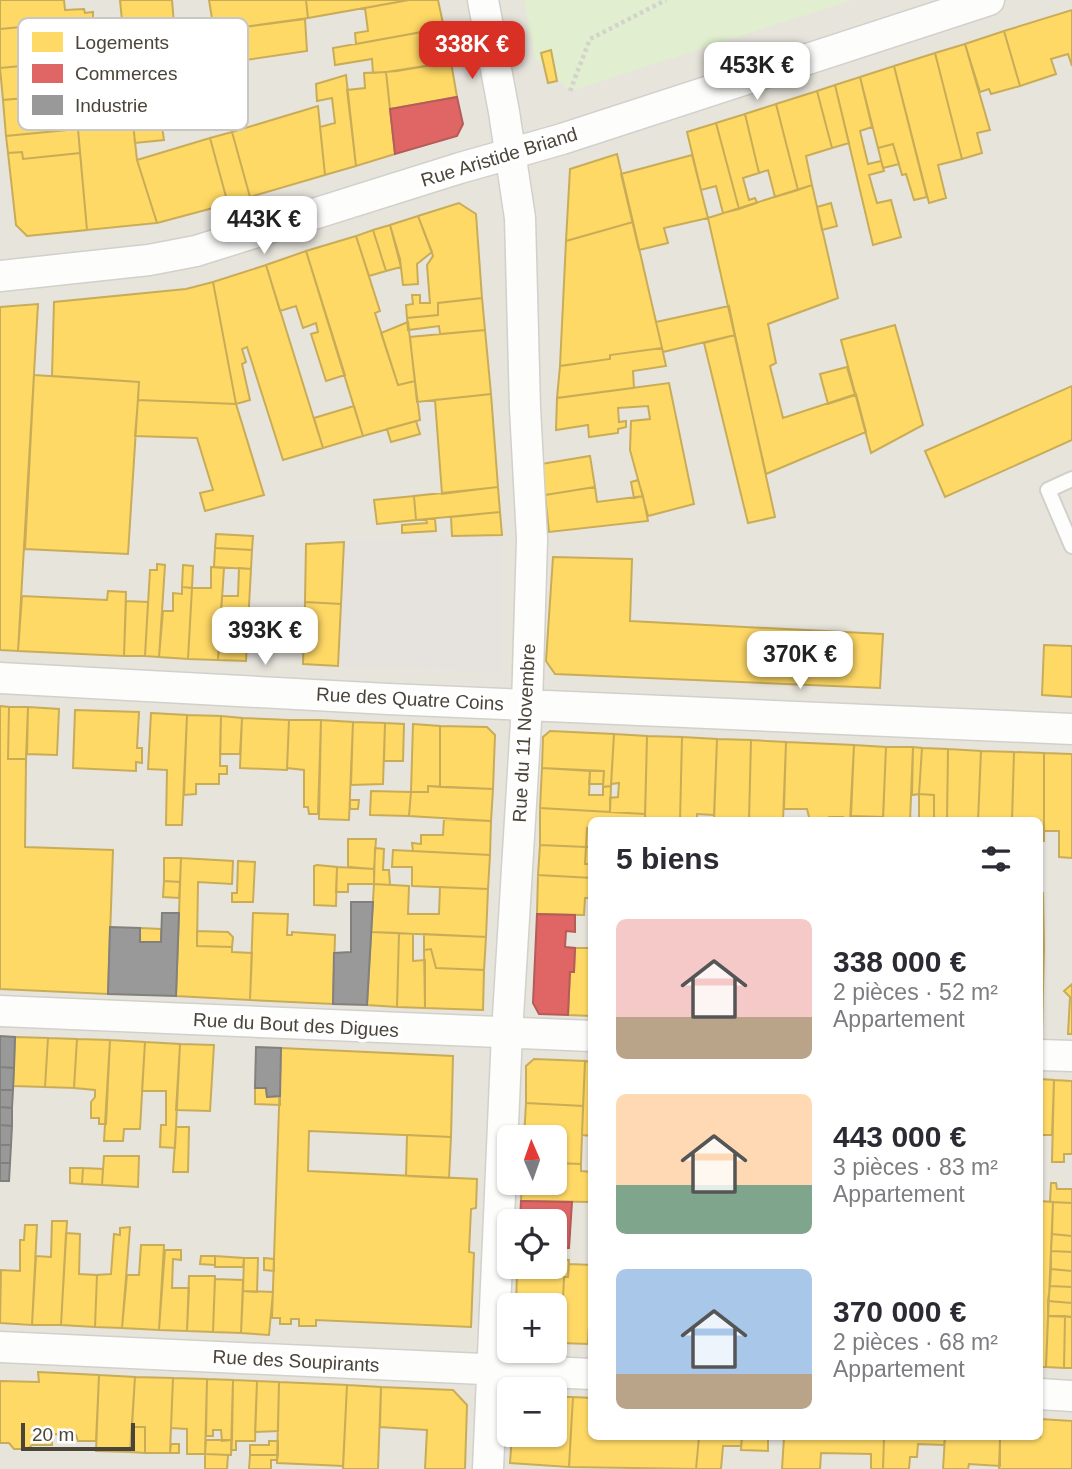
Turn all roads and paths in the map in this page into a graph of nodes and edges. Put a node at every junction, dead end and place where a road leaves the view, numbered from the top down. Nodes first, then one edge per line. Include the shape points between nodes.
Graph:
1 (482, 0) edge
2 (666, 0) edge
3 (989, 0) edge
4 (570, 91) dead end
5 (510, 153) junction
6 (0, 276) edge
7 (1072, 480) edge
8 (1072, 545) edge
9 (0, 678) edge
10 (527, 705) junction
11 (1072, 729) edge
12 (0, 1011) edge
13 (507, 1033) junction
14 (588, 1036) edge
15 (1043, 1055) edge
16 (1072, 1056) edge
17 (0, 1347) edge
18 (492, 1369) junction
19 (588, 1374) edge
20 (1043, 1394) edge
21 (1072, 1396) edge
22 (488, 1469) edge

1 - 5 street, Rue du 11 Novembre
2 - 4 path via 590,39
3 - 5 street, Rue Aristide Briand
5 - 6 street, Rue Aristide Briand via 196,251
5 - 10 street, Rue du 11 Novembre via 521,237 532,511
7 - 8 lane via 1048,490
9 - 10 street, Rue des Quatre Coins
10 - 11 street, Rue des Quatre Coins
10 - 13 street, Rue du 11 Novembre
12 - 13 street, Rue du Bout des Digues
13 - 14 street, Rue du Bout des Digues
13 - 18 street, Rue du 11 Novembre
15 - 16 street
17 - 18 street, Rue des Soupirants
18 - 19 street, Rue des Soupirants
18 - 22 street, Rue du 11 Novembre
20 - 21 street

